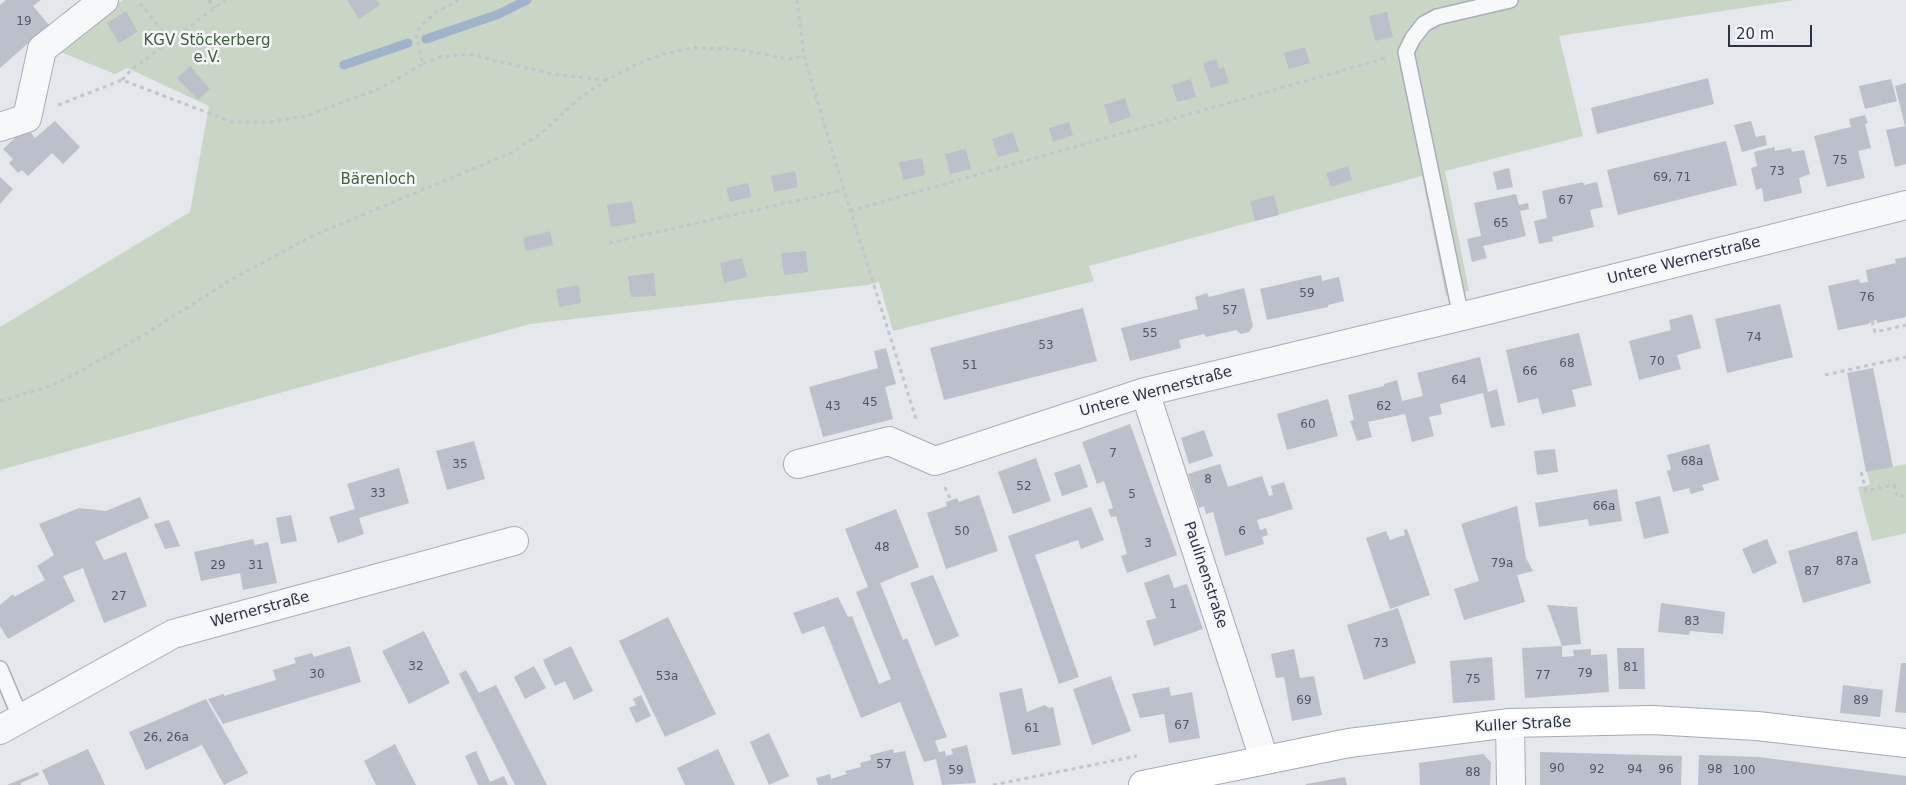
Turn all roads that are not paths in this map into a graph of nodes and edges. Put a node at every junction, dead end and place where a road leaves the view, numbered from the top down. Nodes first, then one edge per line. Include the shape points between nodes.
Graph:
1 (104, 0) edge
2 (1510, 0) edge
3 (0, 127) edge
4 (1906, 205) edge
5 (1461, 317) junction
6 (1145, 392) junction
7 (798, 464) dead end
8 (514, 541) dead end
9 (0, 669) edge
10 (1510, 723) junction
11 (11, 724) edge
12 (1906, 743) edge
13 (1264, 759) junction
14 (1143, 785) edge
15 (1511, 785) edge

1 - 3 street via 42,49 27,118
2 - 5 lane via 1437,17 1424,24 1406,52
4 - 5 street, Untere Wernerstraße
5 - 6 street, Untere Wernerstraße
6 - 7 street, Untere Wernerstraße via 935,461 888,441
6 - 13 street, Paulinenstraße
8 - 11 street, Wernerstraße via 173,634
9 - 11 lane, Wernerstraße
10 - 12 main road, Kuller Straße via 1652,720 1758,726
10 - 13 main road, Kuller Straße via 1378,739
10 - 15 street
13 - 14 main road, Kuller Straße

